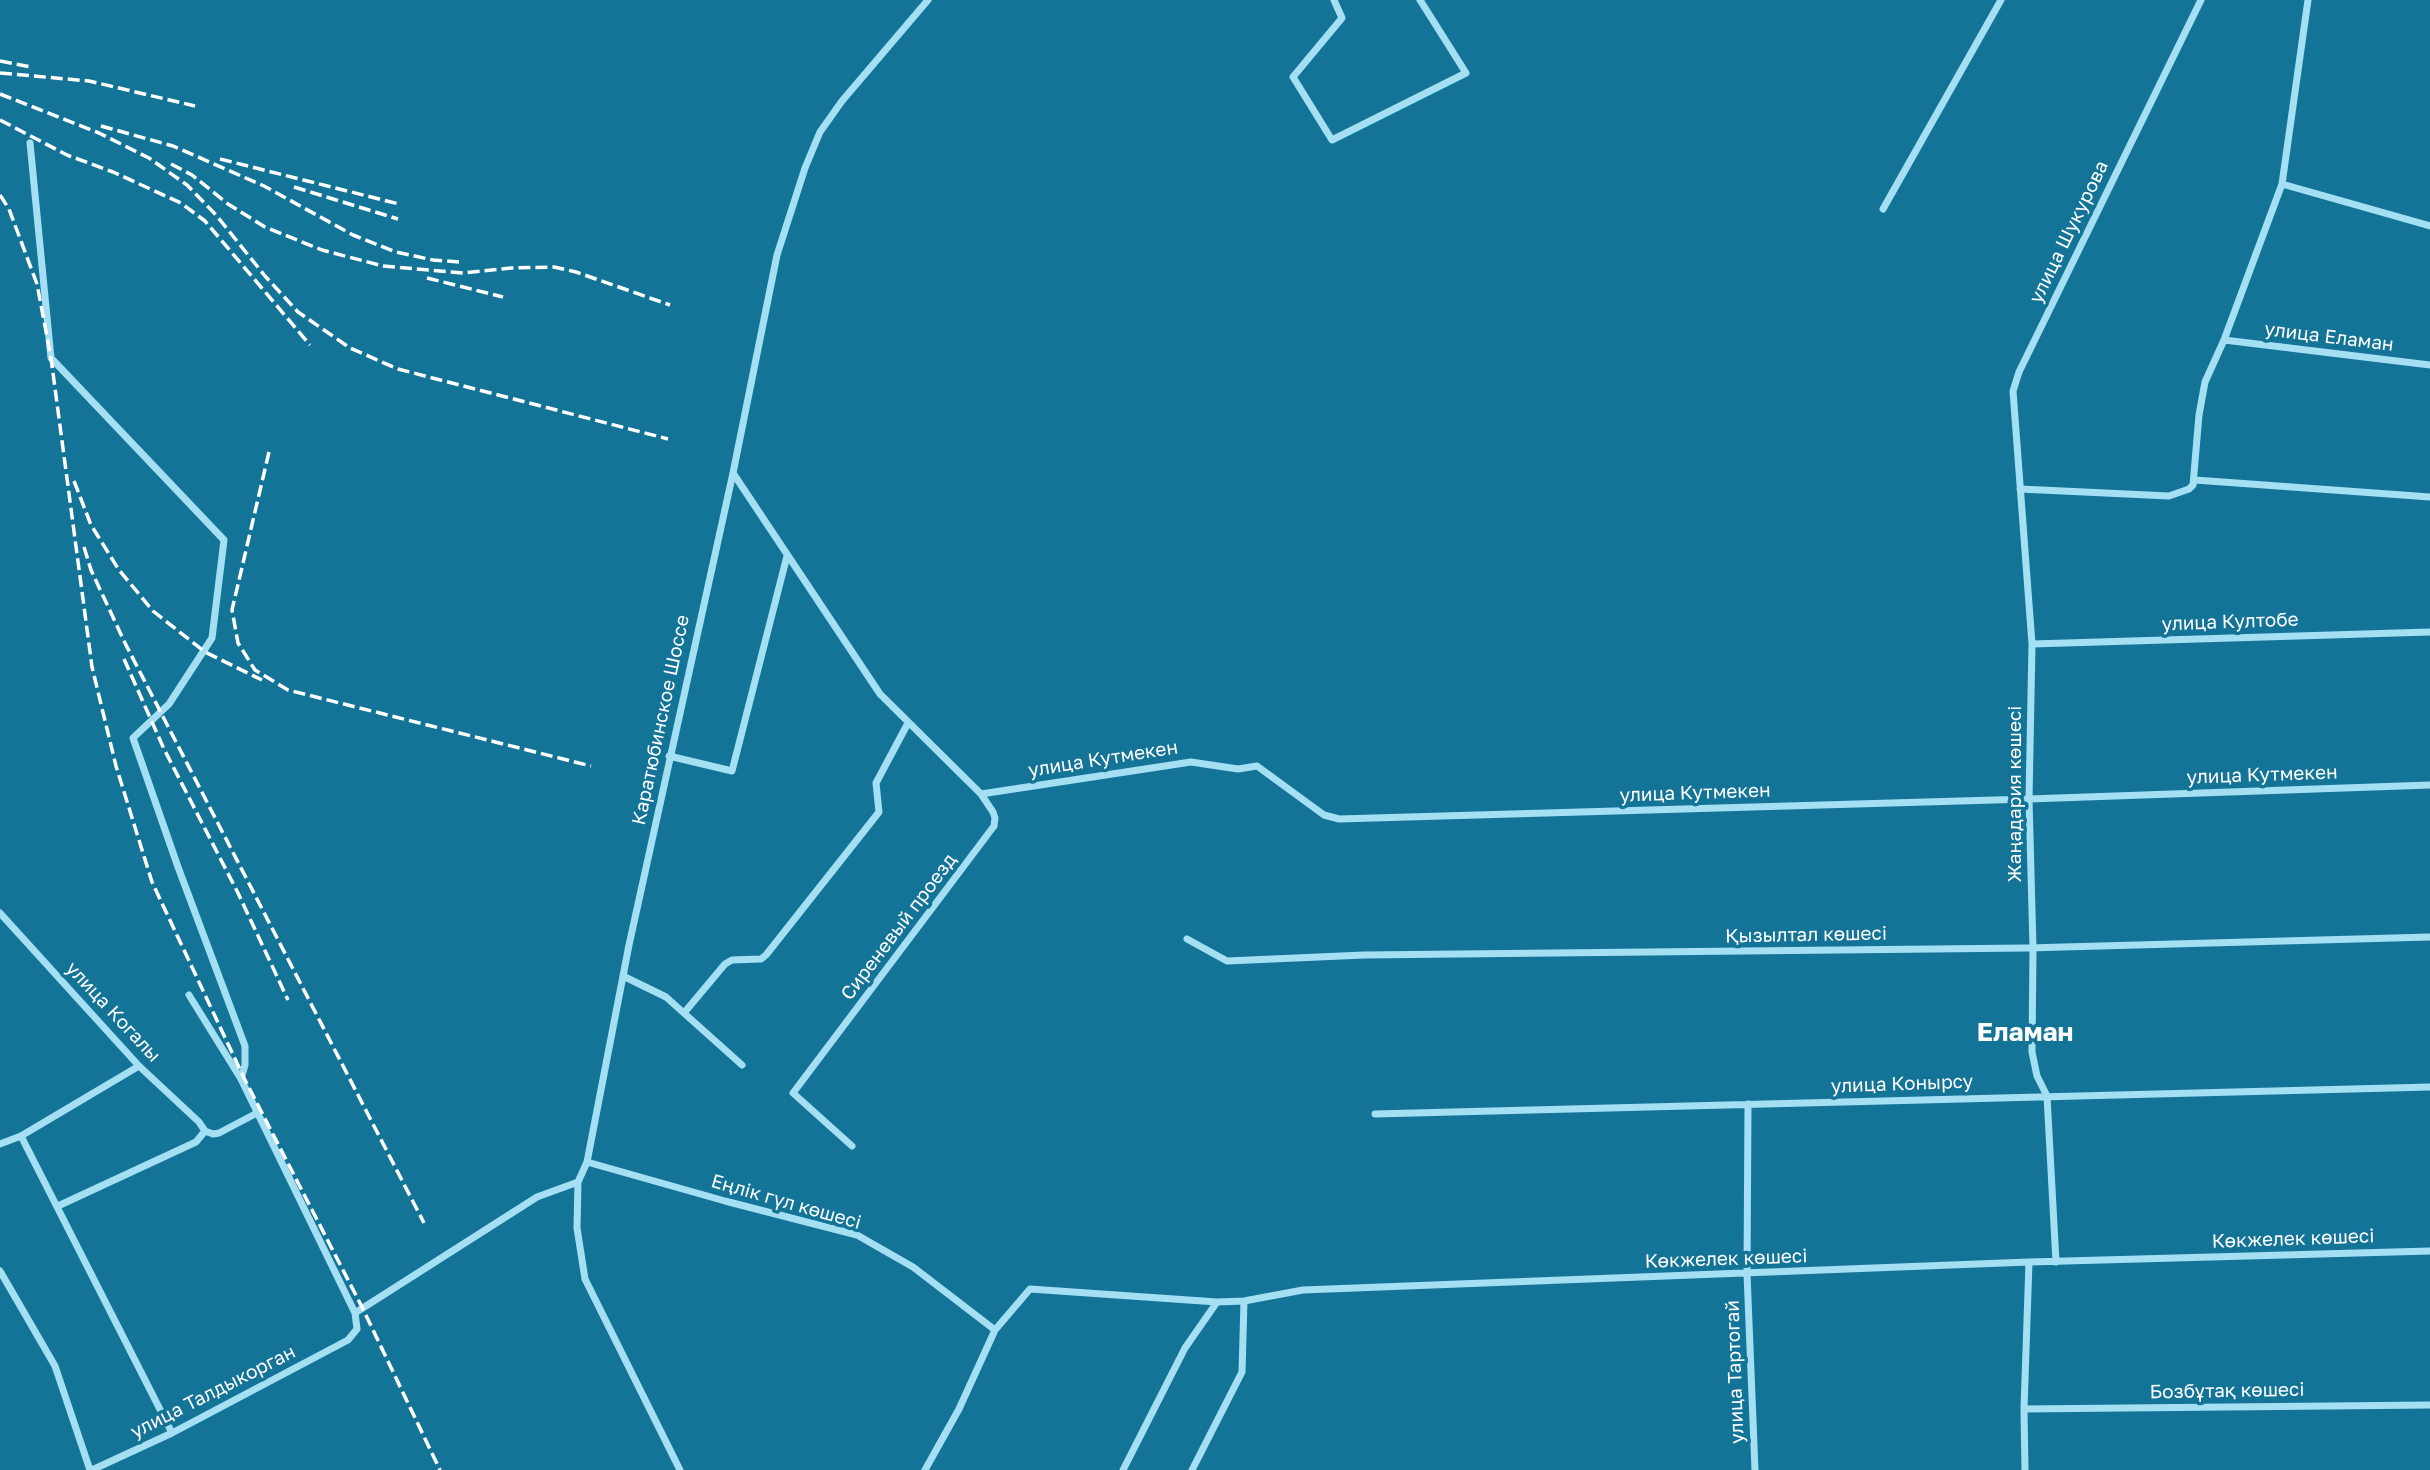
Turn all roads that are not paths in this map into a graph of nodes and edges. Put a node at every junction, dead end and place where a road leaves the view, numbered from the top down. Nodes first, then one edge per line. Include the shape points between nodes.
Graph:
1 (928, 0) edge
2 (1334, 0) edge
3 (1420, 0) edge
4 (2001, 0) edge
5 (2201, 0) edge
6 (2308, 0) edge
7 (30, 143) dead end
8 (2282, 184) junction
9 (1883, 209) dead end
10 (2430, 226) edge
11 (2224, 340) junction
12 (2430, 365) edge
13 (733, 472) junction
14 (2194, 480) junction
15 (2020, 489) junction
16 (2430, 497) edge
17 (787, 556) junction
18 (2430, 632) edge
19 (2032, 644) junction
20 (908, 723) junction
21 (669, 756) junction
22 (2430, 785) edge
23 (981, 794) junction
24 (2029, 799) junction
25 (0, 913) edge
26 (2430, 937) edge
27 (1187, 939) dead end
28 (2033, 948) junction
29 (624, 976) junction
30 (190, 995) dead end
31 (684, 1013) junction
32 (742, 1065) dead end
33 (139, 1066) junction
34 (241, 1079) junction
35 (2430, 1087) edge
36 (2047, 1096) junction
37 (1748, 1104) junction
38 (257, 1113) junction
39 (1376, 1114) dead end
40 (205, 1131) junction
41 (20, 1136) junction
42 (0, 1144) edge
43 (852, 1146) dead end
44 (587, 1162) junction
45 (579, 1182) junction
46 (58, 1206) junction
47 (2430, 1251) edge
48 (2029, 1262) junction
49 (2056, 1262) junction
50 (0, 1271) edge
51 (1747, 1274) junction
52 (1244, 1301) junction
53 (1217, 1302) junction
54 (355, 1313) junction
55 (995, 1330) junction
56 (2430, 1405) edge
57 (2024, 1409) junction
58 (172, 1433) junction
59 (91, 1470) edge
60 (680, 1470) edge
61 (925, 1470) edge
62 (1123, 1470) edge
63 (1192, 1470) edge
64 (1755, 1470) edge
65 (2025, 1470) edge

1 - 13 street, Каратюбинское Шоссе via 842,101 820,132 805,167 777,255
2 - 3 street via 1342,18 1293,77 1332,140 1466,73
4 - 9 street
5 - 15 street, улица Шукурова via 2015,381 2012,401
6 - 8 street
7 - 34 street via 51,358 225,541 212,638 169,704 134,735 134,741 245,1046
8 - 10 street
8 - 11 street
11 - 12 street, улица Еламан
11 - 14 street via 2205,382
13 - 17 street, Сиреневый проезд
13 - 21 street, Каратюбинское Шоссе
14 - 15 street via 2189,489 2169,496
14 - 16 street
15 - 19 street, Жаңадария көшесі
17 - 20 street, Сиреневый проезд via 880,694
17 - 21 street via 732,771
18 - 19 street, улица Култобе
19 - 24 street, Жаңадария көшесі
20 - 23 street, Сиреневый проезд
20 - 31 street via 876,783 879,811 766,955 725,964
21 - 29 street, Каратюбинское Шоссе
22 - 24 street, улица Кутмекен
23 - 24 street, улица Кутмекен via 1191,762 1238,769 1257,766 1324,815 1339,818
23 - 43 street, Сиреневый проезд via 993,811 994,825 793,1093
24 - 28 street, Жаңадария көшесі
25 - 33 street, улица Когалы
26 - 28 street, Қызылтал көшесі
27 - 28 street, Қызылтал көшесі via 1227,961 1364,955
28 - 36 street, Жаңадария көшесі via 2032,1052
29 - 31 street via 666,997
29 - 44 street, Каратюбинское Шоссе
30 - 34 street
31 - 32 street
33 - 40 street, улица Когалы
33 - 41 street
34 - 38 street
35 - 36 street, улица Конырсу
36 - 37 street, улица Конырсу
36 - 49 street, Жаңадария көшесі
37 - 39 street, улица Конырсу
37 - 51 street, улица Тартогай
38 - 40 street via 219,1133
38 - 54 street
40 - 46 street via 196,1142
41 - 42 street
41 - 46 street
44 - 45 street, Каратюбинское Шоссе
44 - 55 street, Еңлік гүл көшесі via 857,1235 913,1267
45 - 54 street via 537,1197
45 - 60 street, Каратюбинское Шоссе via 577,1228 585,1279
46 - 58 street
47 - 49 street, Көкжелек көшесі
48 - 49 street, Көкжелек көшесі
48 - 51 street, Көкжелек көшесі
48 - 57 street
50 - 59 street via 55,1366
51 - 52 street, Көкжелек көшесі via 1303,1290
51 - 64 street, улица Тартогай
52 - 53 street, Көкжелек көшесі
52 - 63 street via 1242,1372
53 - 55 street, Көкжелек көшесі via 1030,1289
53 - 62 street via 1185,1348
54 - 58 street, улица Талдыкорган via 357,1329 348,1339
55 - 61 street
56 - 57 street, Бозбұтақ көшесі
57 - 65 street
58 - 59 street, улица Талдыкорган

